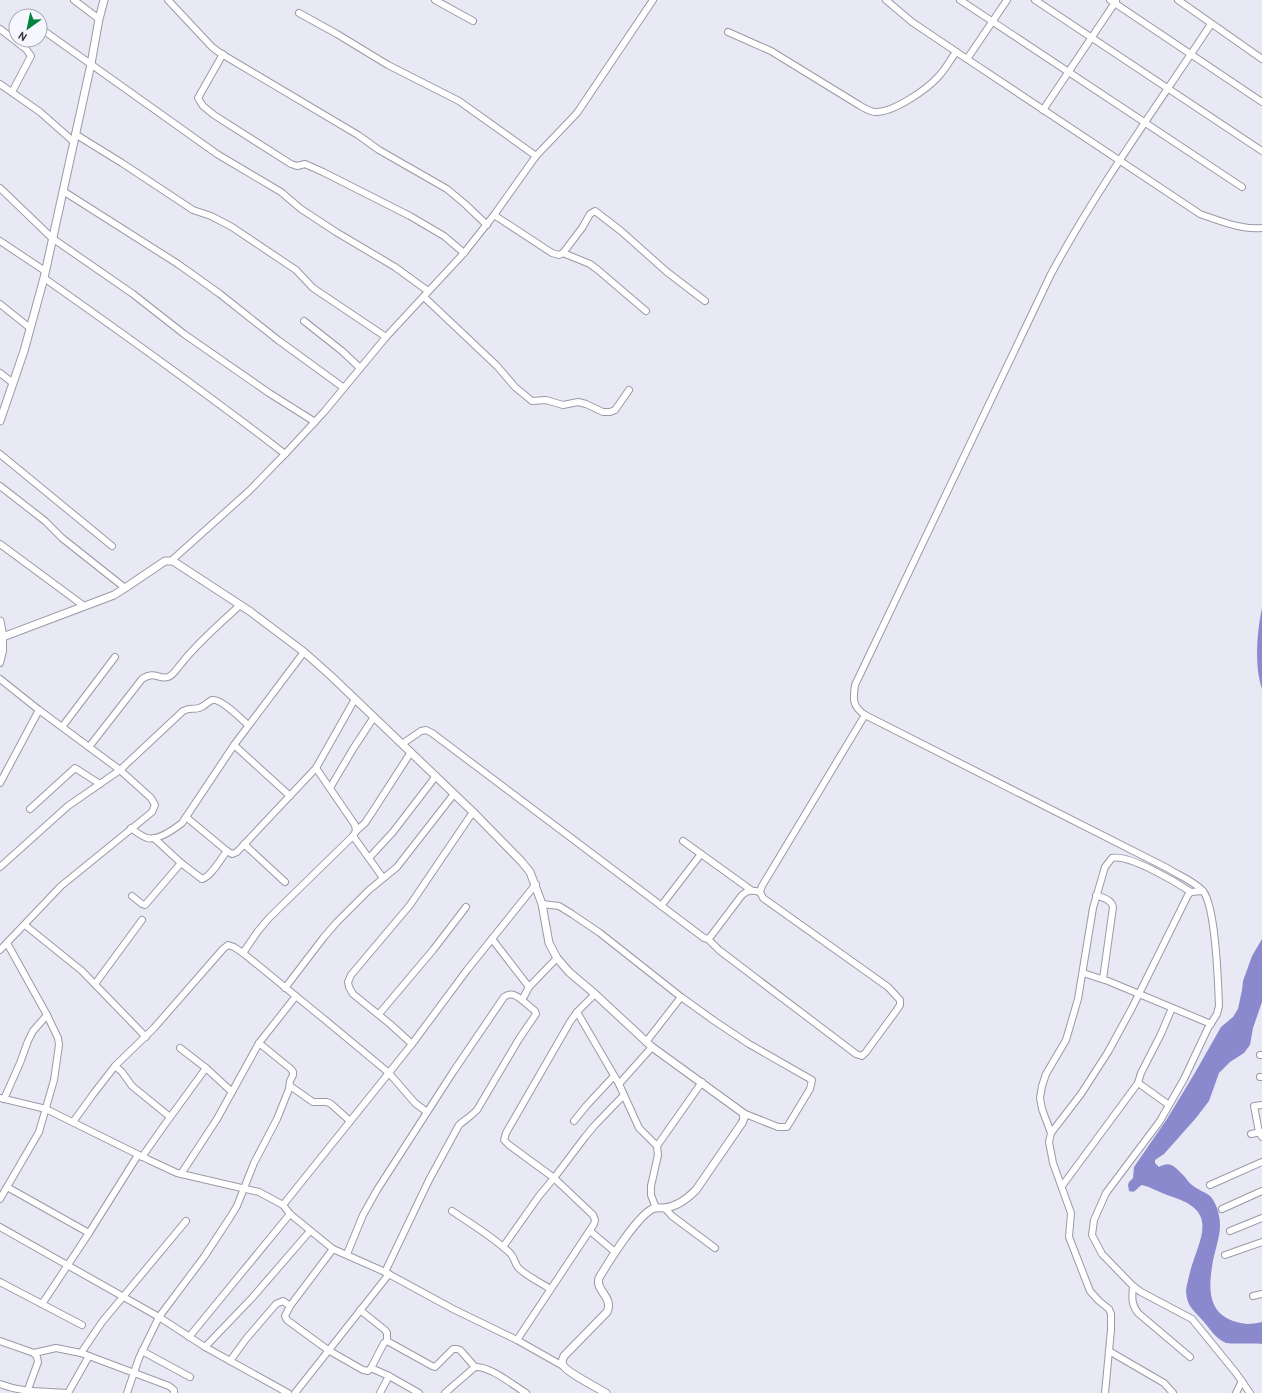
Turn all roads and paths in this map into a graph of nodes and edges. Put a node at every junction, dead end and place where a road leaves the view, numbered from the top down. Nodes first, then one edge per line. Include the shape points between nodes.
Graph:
1 (74, 0) edge
2 (104, 0) edge
3 (168, 0) edge
4 (435, 0) edge
5 (652, 0) edge
6 (886, 0) edge
7 (897, 0) edge
8 (960, 0) edge
9 (1007, 0) edge
10 (1035, 0) edge
11 (1178, 0) edge
12 (1113, 1) edge
13 (893, 6) junction
14 (299, 13) dead end
15 (99, 19) junction
16 (473, 21) dead end
17 (992, 22) junction
18 (1211, 24) junction
19 (0, 29) edge
20 (728, 32) dead end
21 (48, 34) edge
22 (1091, 38) junction
23 (956, 52) junction
24 (222, 54) junction
25 (1191, 55) junction
26 (967, 59) junction
27 (1262, 59) edge
28 (91, 64) junction
29 (1069, 72) junction
30 (0, 84) edge
31 (1168, 89) junction
32 (12, 92) junction
33 (1262, 102) edge
34 (1043, 110) junction
35 (1146, 123) junction
36 (75, 134) junction
37 (74, 142) junction
38 (1262, 151) edge
39 (536, 156) junction
40 (1120, 161) junction
41 (1242, 187) dead end
42 (0, 188) edge
43 (63, 191) junction
44 (494, 215) junction
45 (487, 225) junction
46 (1262, 228) edge
47 (52, 238) junction
48 (0, 241) edge
49 (464, 253) junction
50 (563, 253) junction
51 (44, 275) junction
52 (428, 291) junction
53 (424, 297) junction
54 (705, 300) dead end
55 (0, 304) edge
56 (646, 311) dead end
57 (304, 321) dead end
58 (30, 328) junction
59 (386, 337) junction
60 (360, 368) junction
61 (0, 373) edge
62 (13, 384) junction
63 (344, 388) junction
64 (630, 390) dead end
65 (0, 421) edge
66 (315, 422) junction
67 (0, 454) edge
68 (285, 454) junction
69 (0, 486) edge
70 (0, 544) edge
71 (112, 546) dead end
72 (171, 561) junction
73 (125, 588) junction
74 (240, 605) junction
75 (84, 606) junction
76 (0, 621) edge
77 (1, 638) edge
78 (304, 652) junction
79 (115, 657) dead end
80 (0, 663) edge
81 (0, 679) edge
82 (355, 699) junction
83 (39, 710) junction
84 (865, 715) junction
85 (374, 717) junction
86 (248, 725) junction
87 (62, 727) junction
88 (402, 744) junction
89 (234, 745) junction
90 (89, 747) junction
91 (411, 752) junction
92 (316, 768) junction
93 (120, 770) junction
94 (436, 776) junction
95 (0, 783) edge
96 (100, 784) junction
97 (330, 788) junction
98 (454, 794) junction
99 (290, 796) junction
100 (30, 809) dead end
101 (473, 812) junction
102 (186, 817) junction
103 (131, 828) junction
104 (354, 834) junction
105 (154, 838) junction
106 (683, 841) dead end
107 (244, 844) junction
108 (227, 851) junction
109 (701, 854) junction
110 (369, 858) junction
111 (180, 863) junction
112 (0, 867) edge
113 (383, 878) junction
114 (285, 882) dead end
115 (536, 884) junction
116 (752, 890) junction
117 (1202, 891) junction
118 (760, 892) junction
119 (1192, 892) junction
120 (1096, 895) junction
121 (132, 896) dead end
122 (542, 904) junction
123 (661, 906) junction
124 (466, 907) dead end
125 (142, 920) dead end
126 (25, 925) junction
127 (708, 938) junction
128 (492, 939) junction
129 (7, 943) junction
130 (0, 950) edge
131 (243, 953) junction
132 (557, 958) junction
133 (1083, 973) junction
134 (1103, 979) junction
135 (95, 984) junction
136 (529, 987) junction
137 (285, 988) junction
138 (595, 994) junction
139 (1139, 994) junction
140 (296, 996) junction
141 (681, 997) junction
142 (522, 1000) junction
143 (1172, 1008) junction
144 (577, 1012) junction
145 (379, 1014) junction
146 (47, 1015) junction
147 (1211, 1024) junction
148 (146, 1037) junction
149 (258, 1042) junction
150 (412, 1044) junction
151 (649, 1045) junction
152 (180, 1048) dead end
153 (115, 1066) junction
154 (206, 1068) junction
155 (389, 1073) junction
156 (614, 1076) junction
157 (702, 1082) junction
158 (1138, 1082) junction
159 (619, 1084) junction
160 (290, 1086) junction
161 (232, 1092) junction
162 (623, 1096) junction
163 (2, 1099) edge
164 (1169, 1105) junction
165 (1262, 1105) edge
166 (46, 1109) junction
167 (427, 1112) junction
168 (743, 1113) junction
169 (170, 1117) junction
170 (350, 1121) junction
171 (574, 1121) dead end
172 (73, 1122) junction
173 (1051, 1133) junction
174 (1251, 1134) dead end
175 (1261, 1134) edge
176 (657, 1146) junction
177 (140, 1156) junction
178 (1262, 1162) edge
179 (181, 1174) junction
180 (554, 1178) junction
181 (1210, 1185) dead end
182 (1062, 1186) junction
183 (7, 1187) junction
184 (245, 1188) junction
185 (1262, 1191) edge
186 (0, 1199) edge
187 (283, 1205) junction
188 (656, 1208) junction
189 (665, 1208) junction
190 (1222, 1209) dead end
191 (452, 1211) dead end
192 (290, 1214) junction
193 (1262, 1218) edge
194 (186, 1221) dead end
195 (0, 1227) edge
196 (1230, 1230) dead end
197 (310, 1231) junction
198 (590, 1231) junction
199 (89, 1233) junction
200 (1262, 1242) edge
201 (502, 1247) junction
202 (715, 1248) dead end
203 (333, 1249) junction
204 (615, 1252) junction
205 (347, 1254) junction
206 (1225, 1255) dead end
207 (67, 1265) junction
208 (387, 1273) junction
209 (0, 1282) edge
210 (1133, 1286) junction
211 (550, 1289) junction
212 (1262, 1294) edge
213 (1253, 1296) dead end
214 (124, 1297) junction
215 (42, 1304) junction
216 (290, 1306) junction
217 (360, 1310) junction
218 (159, 1317) junction
219 (82, 1325) dead end
220 (189, 1337) junction
221 (517, 1340) junction
222 (0, 1341) edge
223 (387, 1341) junction
224 (205, 1347) junction
225 (328, 1350) junction
226 (142, 1351) junction
227 (1109, 1351) junction
228 (34, 1353) junction
229 (81, 1353) junction
230 (89, 1356) junction
231 (1190, 1357) dead end
232 (230, 1361) junction
233 (563, 1366) junction
234 (475, 1367) junction
235 (371, 1368) junction
236 (134, 1372) junction
237 (389, 1376) junction
238 (190, 1377) dead end
239 (1242, 1381) junction
240 (0, 1384) edge
241 (27, 1392) edge
242 (176, 1392) edge
243 (67, 1393) edge
244 (127, 1393) edge
245 (288, 1393) edge
246 (295, 1393) edge
247 (380, 1393) edge
248 (420, 1393) edge
249 (445, 1393) edge
250 (526, 1393) edge
251 (606, 1393) edge
252 (1105, 1393) edge
253 (1173, 1393) edge
254 (1236, 1393) edge
255 (1250, 1393) edge

1 - 15 street
2 - 15 street
3 - 24 street via 212,47
4 - 16 street
5 - 39 street via 577,113
6 - 13 street
7 - 13 street
8 - 17 street
9 - 17 street
10 - 22 street
11 - 18 street
12 - 22 street
12 - 25 street
13 - 23 street
14 - 39 street via 388,65 459,101
15 - 28 street
17 - 26 street
17 - 29 street
18 - 25 street
18 - 27 street
19 - 32 street via 31,56
20 - 23 street via 771,51 859,105 877,112 899,105 929,85 939,76
21 - 28 street
22 - 29 street
22 - 31 street
23 - 26 street
24 - 45 street via 447,190
24 - 49 street via 198,98 203,106 291,164 305,164 410,216 444,236
25 - 31 street
25 - 33 street
26 - 34 street
28 - 36 street
28 - 52 street via 217,154 281,192 301,210 395,267
29 - 34 street
29 - 35 street
30 - 32 street
31 - 35 street
31 - 38 street
32 - 37 street via 44,115
34 - 40 street
35 - 40 street
35 - 41 street
36 - 37 street
36 - 59 street via 193,210 232,227 296,270 313,288
37 - 43 street
39 - 44 street
40 - 46 street via 1200,214 1223,223
40 - 84 street via 1051,274 855,685 855,706
42 - 47 street
43 - 47 street
43 - 63 street via 178,264
44 - 45 street
44 - 50 street via 552,253
45 - 49 street
47 - 51 street
47 - 66 street via 133,294 184,334
48 - 51 street
49 - 52 street
50 - 54 street via 590,214 595,211 667,272
50 - 56 street via 590,264
51 - 58 street
51 - 68 street
52 - 53 street
53 - 59 street
53 - 64 street via 532,401 546,400 563,406 578,402 603,412 610,412
55 - 58 street
57 - 60 street via 342,350
58 - 62 street
59 - 60 street
60 - 63 street
61 - 62 street
62 - 65 street
63 - 66 street
66 - 68 street
67 - 71 street
68 - 72 street via 249,491
69 - 73 street
70 - 75 street
72 - 73 street via 166,561
72 - 74 street
73 - 75 street
74 - 78 street
74 - 90 street via 191,652 173,674 168,677 148,675 142,679
75 - 77 street
76 - 77 street
77 - 80 street via 3,651
78 - 82 street
78 - 86 street
79 - 87 street
81 - 83 street
82 - 85 street
82 - 92 street
83 - 87 street
83 - 95 street
84 - 117 street via 1166,868
84 - 118 street
85 - 88 street
85 - 97 street
86 - 89 street
86 - 93 street via 216,699 199,708 189,708
87 - 90 street
88 - 91 street
88 - 123 street via 422,731 432,733
89 - 99 street
89 - 102 street
90 - 93 street
91 - 94 street
91 - 104 street via 364,824
92 - 97 street
92 - 99 street
93 - 96 street
93 - 103 street via 151,798 155,805 152,812
94 - 98 street
94 - 110 street via 393,832
96 - 100 street via 75,768
96 - 112 street via 68,806
97 - 104 street via 355,825
98 - 101 street
98 - 113 street via 397,867
99 - 107 street
101 - 115 street via 521,860
101 - 145 street via 410,905 351,975 348,982 353,994
102 - 105 street via 174,829
102 - 108 street
103 - 105 street via 141,835
103 - 126 street via 61,886
104 - 110 street
104 - 131 street via 269,918
105 - 111 street
106 - 109 street
107 - 108 street via 237,852 232,854
107 - 114 street
108 - 111 street via 206,878 202,879
109 - 116 street
109 - 123 street
110 - 113 street
111 - 121 street via 145,905
113 - 137 street via 333,927
115 - 122 street
115 - 128 street
116 - 118 street
116 - 127 street via 742,895
117 - 119 street
117 - 147 street via 1209,904 1212,918 1219,1006
118 - 127 street via 763,898 888,987 900,1000 900,1005 862,1056 719,950
119 - 120 street via 1160,873 1116,857 1105,867
119 - 139 street via 1178,912
120 - 133 street
120 - 134 street via 1108,899 1113,907
122 - 132 street via 549,943
122 - 141 street via 559,906 572,914
123 - 127 street via 704,938
124 - 145 street
125 - 135 street
126 - 129 street
126 - 135 street
128 - 136 street
128 - 150 street
129 - 130 street
129 - 146 street
131 - 137 street
131 - 148 street via 228,945 223,949
132 - 136 street
132 - 138 street
133 - 134 street
133 - 173 street via 1066,1040 1046,1074 1042,1086 1042,1109
134 - 139 street
135 - 148 street
136 - 142 street
137 - 140 street
138 - 144 street
138 - 151 street
139 - 143 street
139 - 173 street via 1098,1069
140 - 149 street
140 - 155 street
141 - 151 street
141 - 168 street via 749,1044 812,1080 810,1089 787,1127 778,1127
142 - 167 street via 513,994 504,997
142 - 208 street via 536,1014 477,1110 459,1126 430,1180
143 - 147 street
143 - 158 street
144 - 156 street
144 - 180 street via 504,1140
145 - 150 street
146 - 163 street via 33,1031
146 - 166 street via 59,1045 54,1080
147 - 164 street
148 - 153 street
149 - 160 street via 291,1069 293,1072
149 - 161 street
150 - 155 street
151 - 157 street
151 - 159 street
152 - 154 street
153 - 169 street via 132,1086
153 - 172 street
154 - 161 street
154 - 169 street
155 - 167 street via 414,1103
155 - 170 street
156 - 159 street
156 - 171 street
157 - 168 street
157 - 176 street
158 - 164 street
158 - 182 street
159 - 162 street
160 - 170 street via 313,1102 331,1104
160 - 184 street
161 - 179 street
162 - 176 street via 640,1128
162 - 180 street via 595,1125
163 - 166 street
164 - 210 street via 1106,1193 1094,1220 1092,1235 1102,1254
165 - 175 street via 1254,1106
166 - 172 street
166 - 183 street via 39,1132
167 - 205 street via 377,1190 363,1215
168 - 189 street via 742,1123 696,1190 676,1205
169 - 177 street
170 - 187 street
172 - 177 street
173 - 182 street via 1051,1152
174 - 175 street
176 - 188 street via 658,1155 651,1186
177 - 179 street
177 - 199 street
178 - 181 street
179 - 184 street
180 - 198 street via 593,1215 595,1220
180 - 201 street
182 - 227 street via 1071,1213 1069,1237 1072,1245 1090,1291 1111,1314
183 - 186 street
183 - 199 street
184 - 187 street via 259,1192
184 - 218 street via 230,1219
185 - 190 street
187 - 192 street
188 - 189 street
188 - 204 street via 638,1222
189 - 202 street
191 - 201 street
192 - 197 street
192 - 220 street
193 - 196 street
194 - 214 street
195 - 207 street
197 - 203 street
197 - 224 street
198 - 204 street
198 - 211 street
199 - 207 street
200 - 206 street
201 - 211 street via 511,1254 522,1271
203 - 205 street
203 - 216 street
204 - 233 street via 598,1282 609,1308 564,1356
205 - 208 street
207 - 214 street
207 - 215 street
208 - 217 street
208 - 221 street via 452,1309
209 - 215 street
210 - 231 street via 1133,1306 1138,1313
210 - 239 street via 1192,1319
211 - 221 street
212 - 213 street
214 - 218 street
214 - 229 street via 102,1322
215 - 219 street
216 - 225 street via 285,1316 287,1320
216 - 232 street via 283,1301 276,1304
217 - 223 street via 385,1330
217 - 225 street
218 - 220 street
218 - 226 street
220 - 224 street
221 - 233 street
222 - 228 street
223 - 234 street via 435,1367 457,1348
223 - 235 street
224 - 232 street
225 - 235 street via 363,1370 368,1371
225 - 246 street
226 - 236 street
226 - 238 street
227 - 252 street
227 - 253 street via 1164,1384
228 - 229 street via 56,1348
228 - 241 street via 38,1362
229 - 230 street
230 - 236 street
230 - 243 street
232 - 245 street
233 - 251 street
234 - 249 street
234 - 250 street via 484,1367
235 - 237 street
236 - 242 street via 169,1386
236 - 244 street
237 - 247 street
237 - 248 street
239 - 254 street
239 - 255 street
240 - 241 street
241 - 243 street

